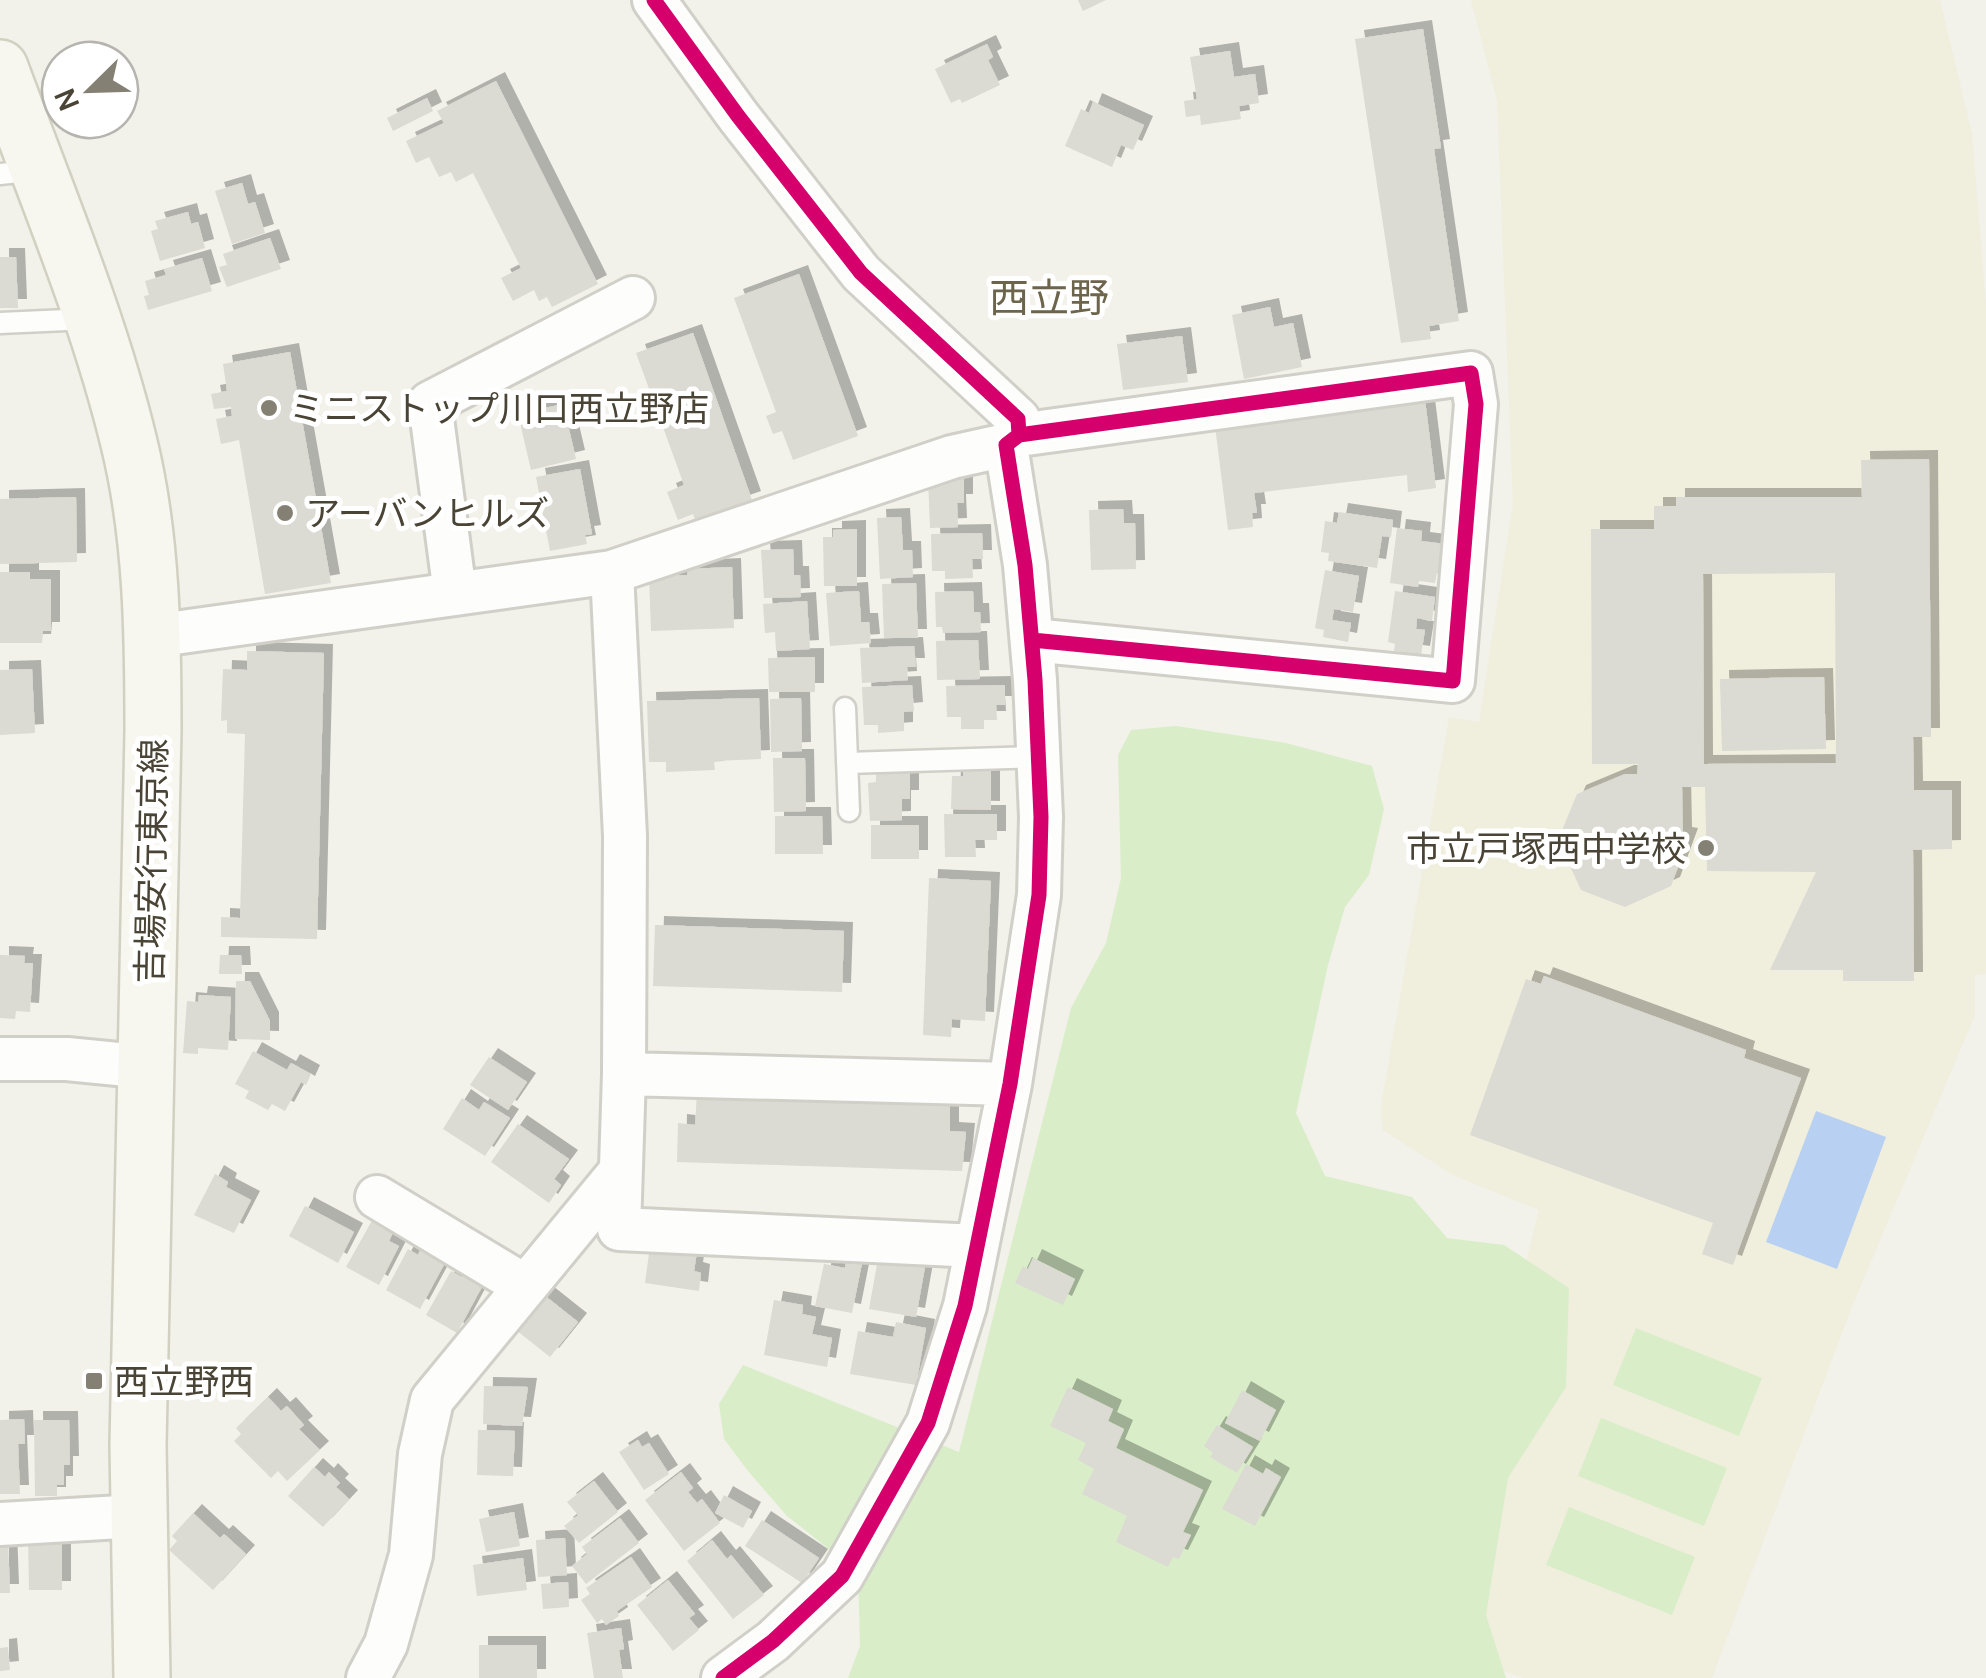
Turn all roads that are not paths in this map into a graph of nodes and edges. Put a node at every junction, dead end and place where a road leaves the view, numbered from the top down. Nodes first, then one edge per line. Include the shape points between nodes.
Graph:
1 (654, 0) edge
2 (0, 68) edge
3 (19, 172) edge
4 (633, 298) dead end
5 (91, 319) junction
6 (0, 323) edge
7 (1012, 440) junction
8 (612, 572) junction
9 (455, 594) junction
10 (153, 636) junction
11 (1032, 640) junction
12 (845, 708) dead end
13 (1038, 757) junction
14 (847, 763) junction
15 (849, 811) dead end
16 (0, 1059) edge
17 (148, 1067) junction
18 (624, 1074) junction
19 (1010, 1084) junction
20 (618, 1173) junction
21 (377, 1197) dead end
22 (977, 1246) junction
23 (525, 1286) junction
24 (138, 1516) junction
25 (0, 1524) edge
26 (142, 1678) edge
27 (368, 1678) edge
28 (723, 1678) edge

1 - 7 street via 862,274 1018,419
2 - 3 main road, 吉場安行東京線
3 - 5 main road, 吉場安行東京線
4 - 9 street via 430,404
5 - 6 lane
5 - 10 main road, 吉場安行東京線 via 129,443
7 - 8 street
7 - 11 street
7 - 11 street via 1471,373 1476,404 1453,681
8 - 9 street
8 - 18 street via 625,836
9 - 10 street
10 - 17 main road, 吉場安行東京線
11 - 13 street
12 - 14 lane
13 - 14 lane
13 - 19 street via 1040,896
14 - 15 lane
16 - 17 street
17 - 24 main road, 吉場安行東京線
18 - 19 street
18 - 20 street
19 - 22 street
20 - 22 street via 620,1229
20 - 23 street
21 - 23 street
22 - 28 street via 966,1306 928,1423 842,1576
23 - 27 street via 432,1400 411,1554 386,1644
24 - 25 street
24 - 26 main road, 吉場安行東京線

